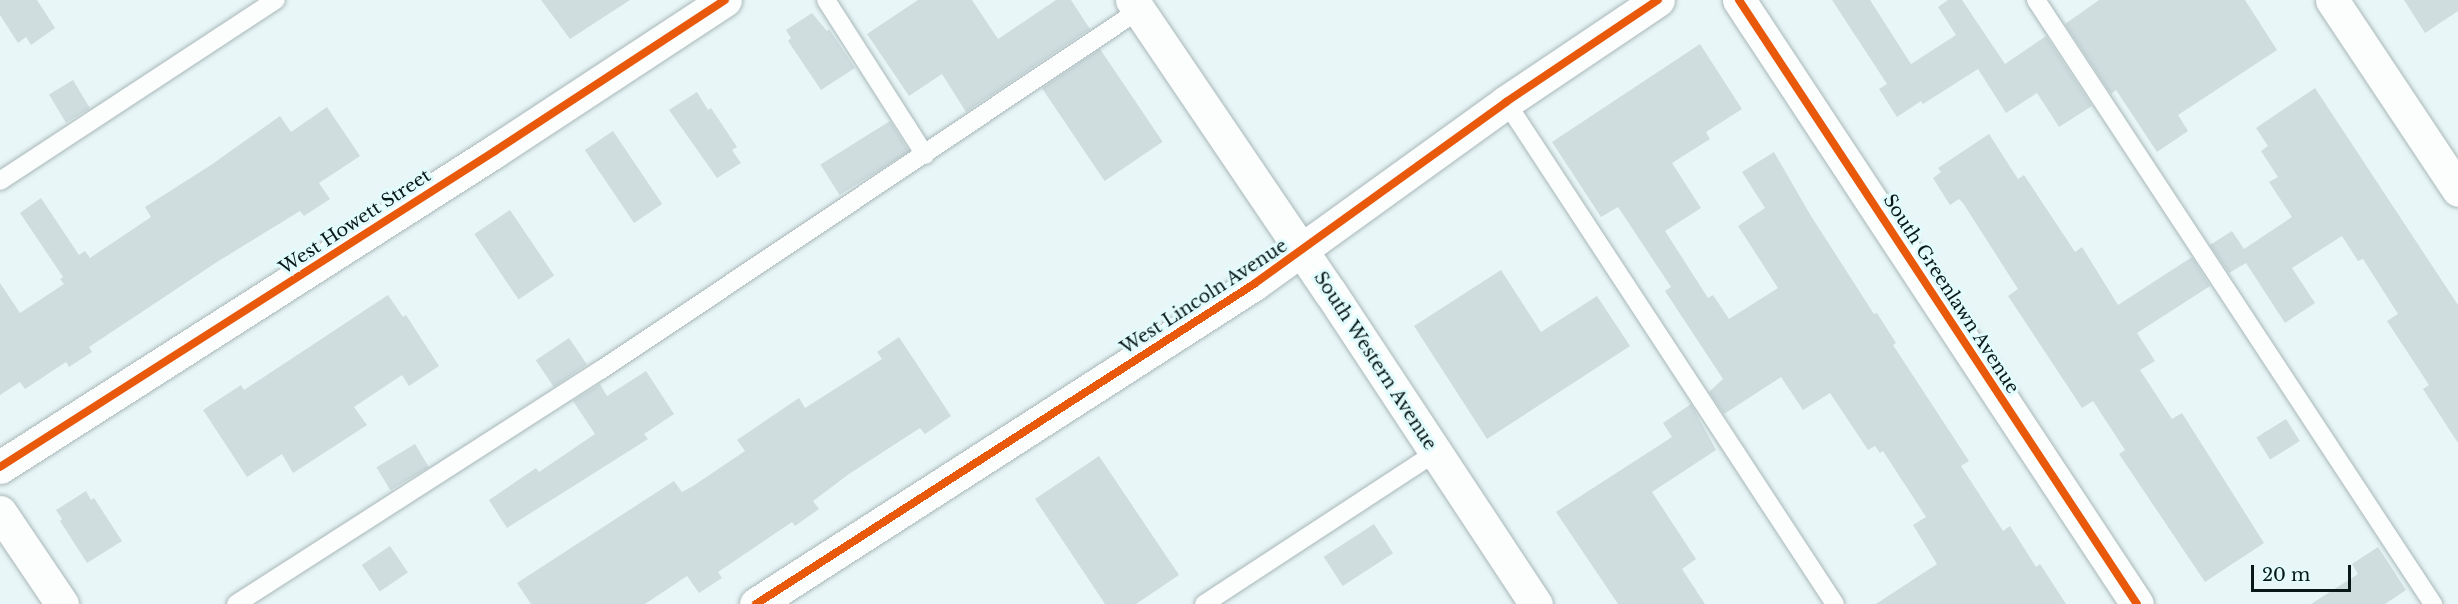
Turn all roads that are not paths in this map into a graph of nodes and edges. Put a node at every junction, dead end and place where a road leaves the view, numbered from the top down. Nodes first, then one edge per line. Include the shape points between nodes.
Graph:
1 (276, 0) edge
2 (725, 0) edge
3 (826, 0) edge
4 (1658, 0) edge
5 (1739, 0) edge
6 (2036, 0) edge
7 (2332, 0) edge
8 (1135, 5) edge
9 (1506, 102) junction
10 (925, 155) junction
11 (0, 181) edge
12 (2458, 190) edge
13 (1302, 251) junction
14 (1436, 453) junction
15 (0, 467) edge
16 (0, 512) edge
17 (62, 604) edge
18 (236, 604) edge
19 (756, 604) edge
20 (1204, 604) edge
21 (1536, 604) edge
22 (1835, 604) edge
23 (2137, 604) edge
24 (2433, 604) edge

1 - 11 lane
2 - 15 main road, West Howett Street
3 - 10 lane
4 - 9 main road, West Lincoln Avenue
5 - 23 main road, South Greenlawn Avenue
6 - 24 lane
7 - 12 main road
8 - 10 lane
8 - 13 main road, South Western Avenue
9 - 13 main road, West Lincoln Avenue
9 - 22 lane
10 - 18 lane via 601,370
13 - 14 main road, South Western Avenue
13 - 19 main road, West Lincoln Avenue
14 - 20 lane
14 - 21 main road, South Western Avenue
16 - 17 main road

